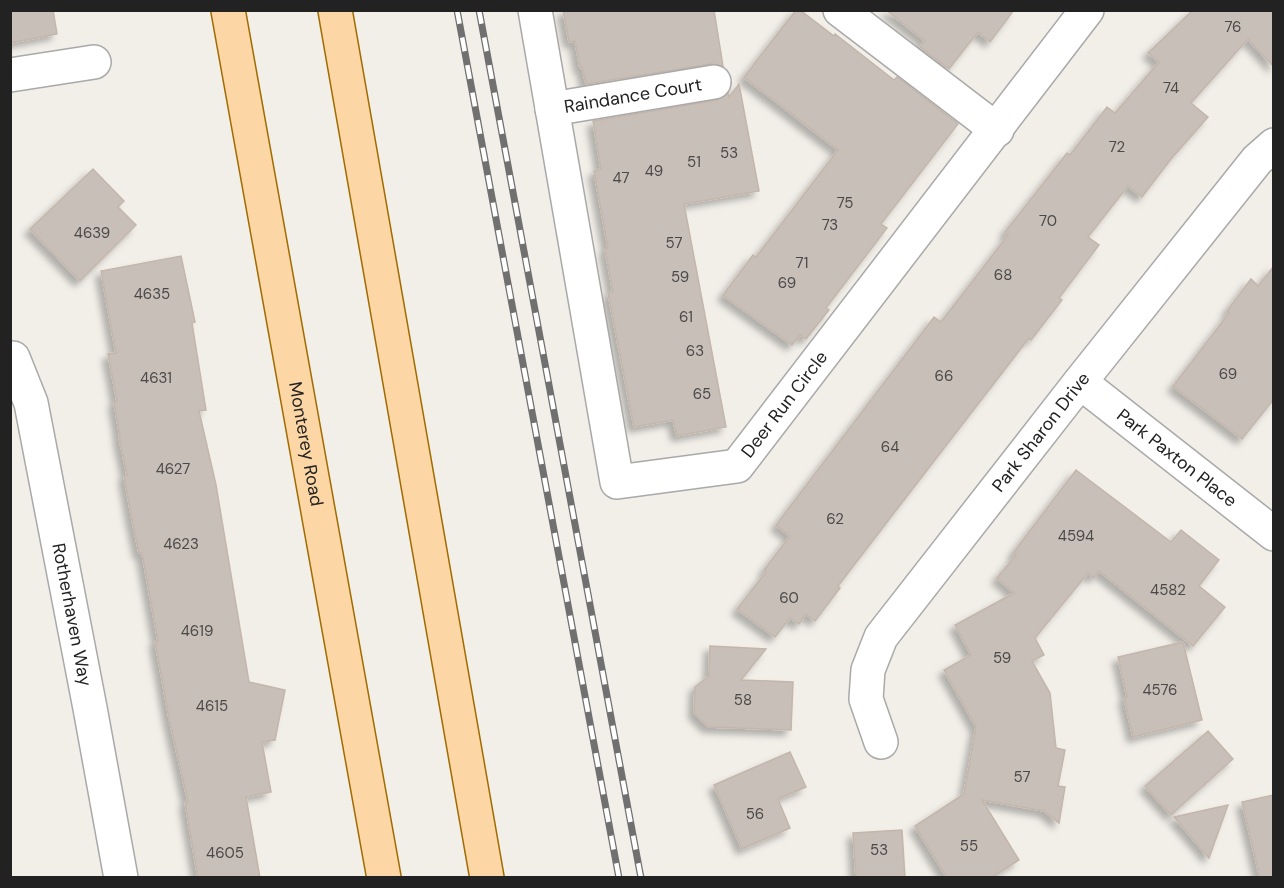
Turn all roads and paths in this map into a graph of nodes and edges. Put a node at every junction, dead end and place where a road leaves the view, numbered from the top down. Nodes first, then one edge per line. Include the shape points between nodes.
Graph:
1 (228, 10) edge
2 (335, 10) edge
3 (535, 10) edge
4 (840, 10) edge
5 (1087, 10) edge
6 (94, 62) dead end
7 (10, 75) edge
8 (714, 82) dead end
9 (552, 110) junction
10 (997, 130) junction
11 (1274, 145) edge
12 (10, 358) edge
13 (1080, 382) junction
14 (1274, 534) edge
15 (881, 742) dead end
16 (121, 878) edge
17 (384, 878) edge
18 (487, 878) edge

1 - 17 main road, Monterey Road
2 - 18 main road
3 - 9 street, Deer Run Circle
4 - 10 street
5 - 10 street, Deer Run Circle
6 - 7 street
8 - 9 street, Raindance Court
9 - 10 street, Deer Run Circle via 617,482 737,466
11 - 13 street, Park Sharon Drive via 1257,160
12 - 16 street, Rotherhaven Way via 31,403
13 - 14 street, Park Paxton Place
13 - 15 street, Park Sharon Drive via 881,637 868,670 866,699

